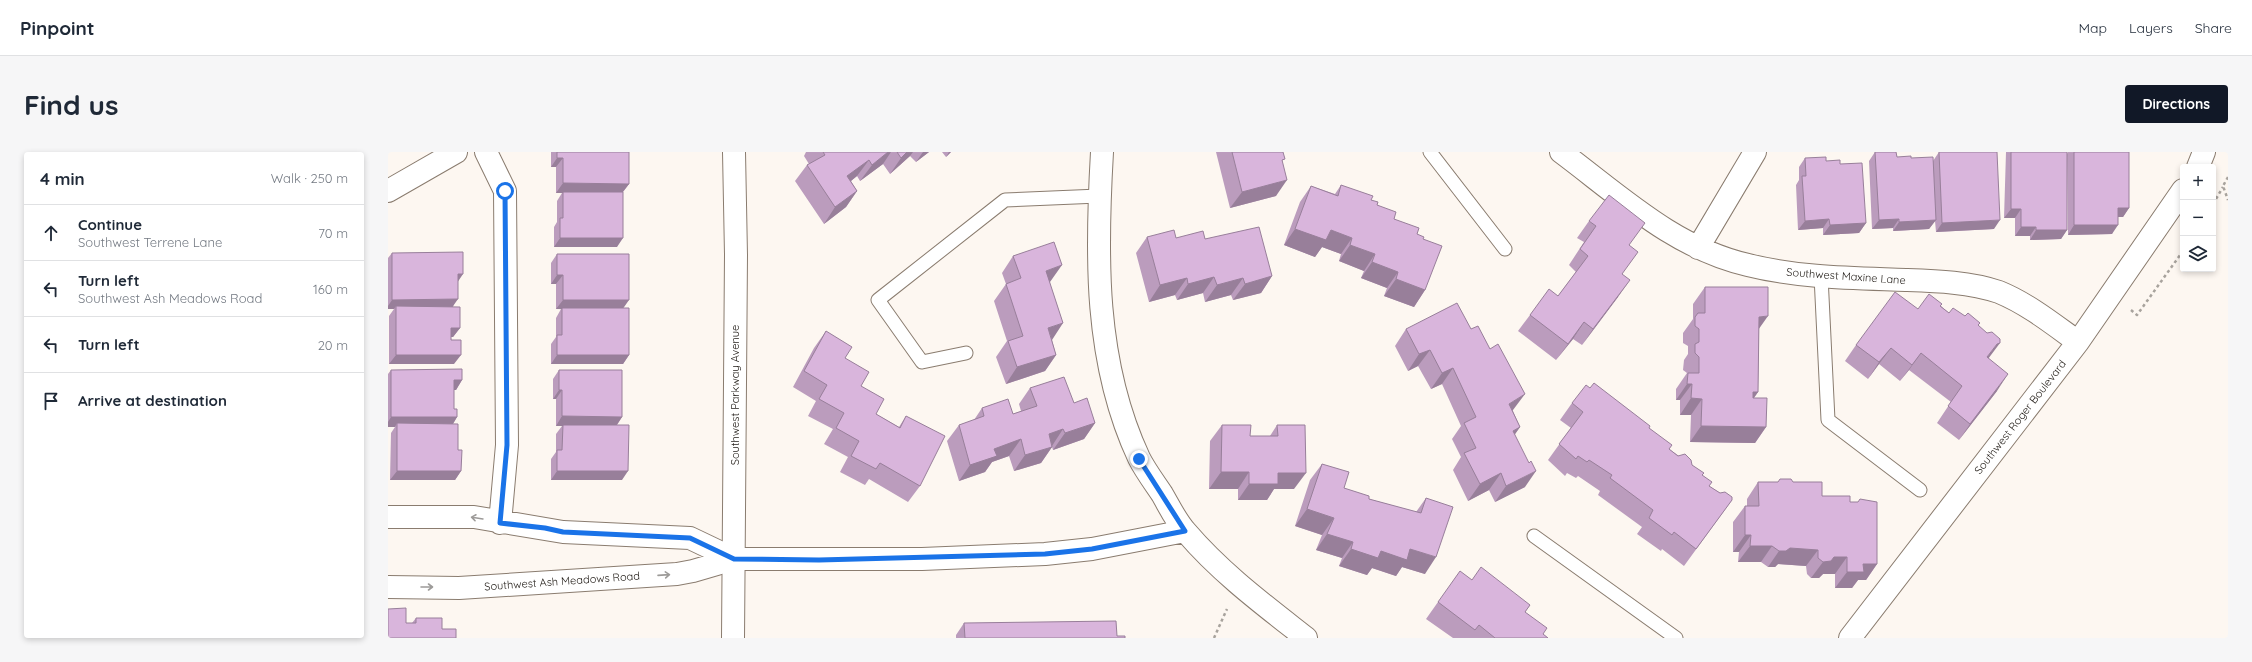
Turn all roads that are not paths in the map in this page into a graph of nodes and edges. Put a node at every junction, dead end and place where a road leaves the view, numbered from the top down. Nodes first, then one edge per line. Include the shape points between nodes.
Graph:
1 (456, 152) edge
2 (486, 152) edge
3 (734, 152) edge
4 (1102, 152) edge
5 (1430, 152) edge
6 (1561, 152) edge
7 (1755, 152) edge
8 (2204, 152) edge
9 (2199, 164) edge
10 (388, 191) edge
11 (2180, 194) edge
12 (1099, 196) junction
13 (1698, 248) junction
14 (1505, 249) dead end
15 (1821, 276) junction
16 (2078, 342) junction
17 (966, 353) dead end
18 (1920, 490) dead end
19 (388, 517) edge
20 (500, 523) junction
21 (1185, 531) junction
22 (1534, 536) dead end
23 (734, 559) junction
24 (388, 587) edge
25 (733, 638) edge
26 (1306, 638) edge
27 (1676, 638) edge
28 (1850, 638) edge

1 - 10 street
2 - 20 street via 505,191 507,445
3 - 23 street, Southwest Parkway Avenue
4 - 12 street
5 - 14 lane
6 - 13 street, Southwest Maxine Lane via 1646,218
7 - 13 street
8 - 9 street
11 - 16 street, Southwest Roger Boulevard
12 - 17 lane via 1005,200 878,300 922,362
12 - 21 street via 1100,298 1103,333 1115,390 1139,459
13 - 15 street, Southwest Maxine Lane via 1747,265 1798,275
15 - 16 street, Southwest Maxine Lane via 1948,282 1998,292 2022,303
15 - 18 lane via 1828,420
16 - 28 street, Southwest Roger Boulevard
20 -> 19 street, Southwest Ash Meadows Road via 474,517
20 - 23 street, Southwest Ash Meadows Road via 563,532 690,538
21 - 23 street, Southwest Ash Meadows Road via 1092,549 1045,554 898,559
21 - 26 street via 1238,585
22 - 27 lane
24 -> 23 street, Southwest Ash Meadows Road via 460,588 677,574
23 - 25 street, Southwest Parkway Avenue

